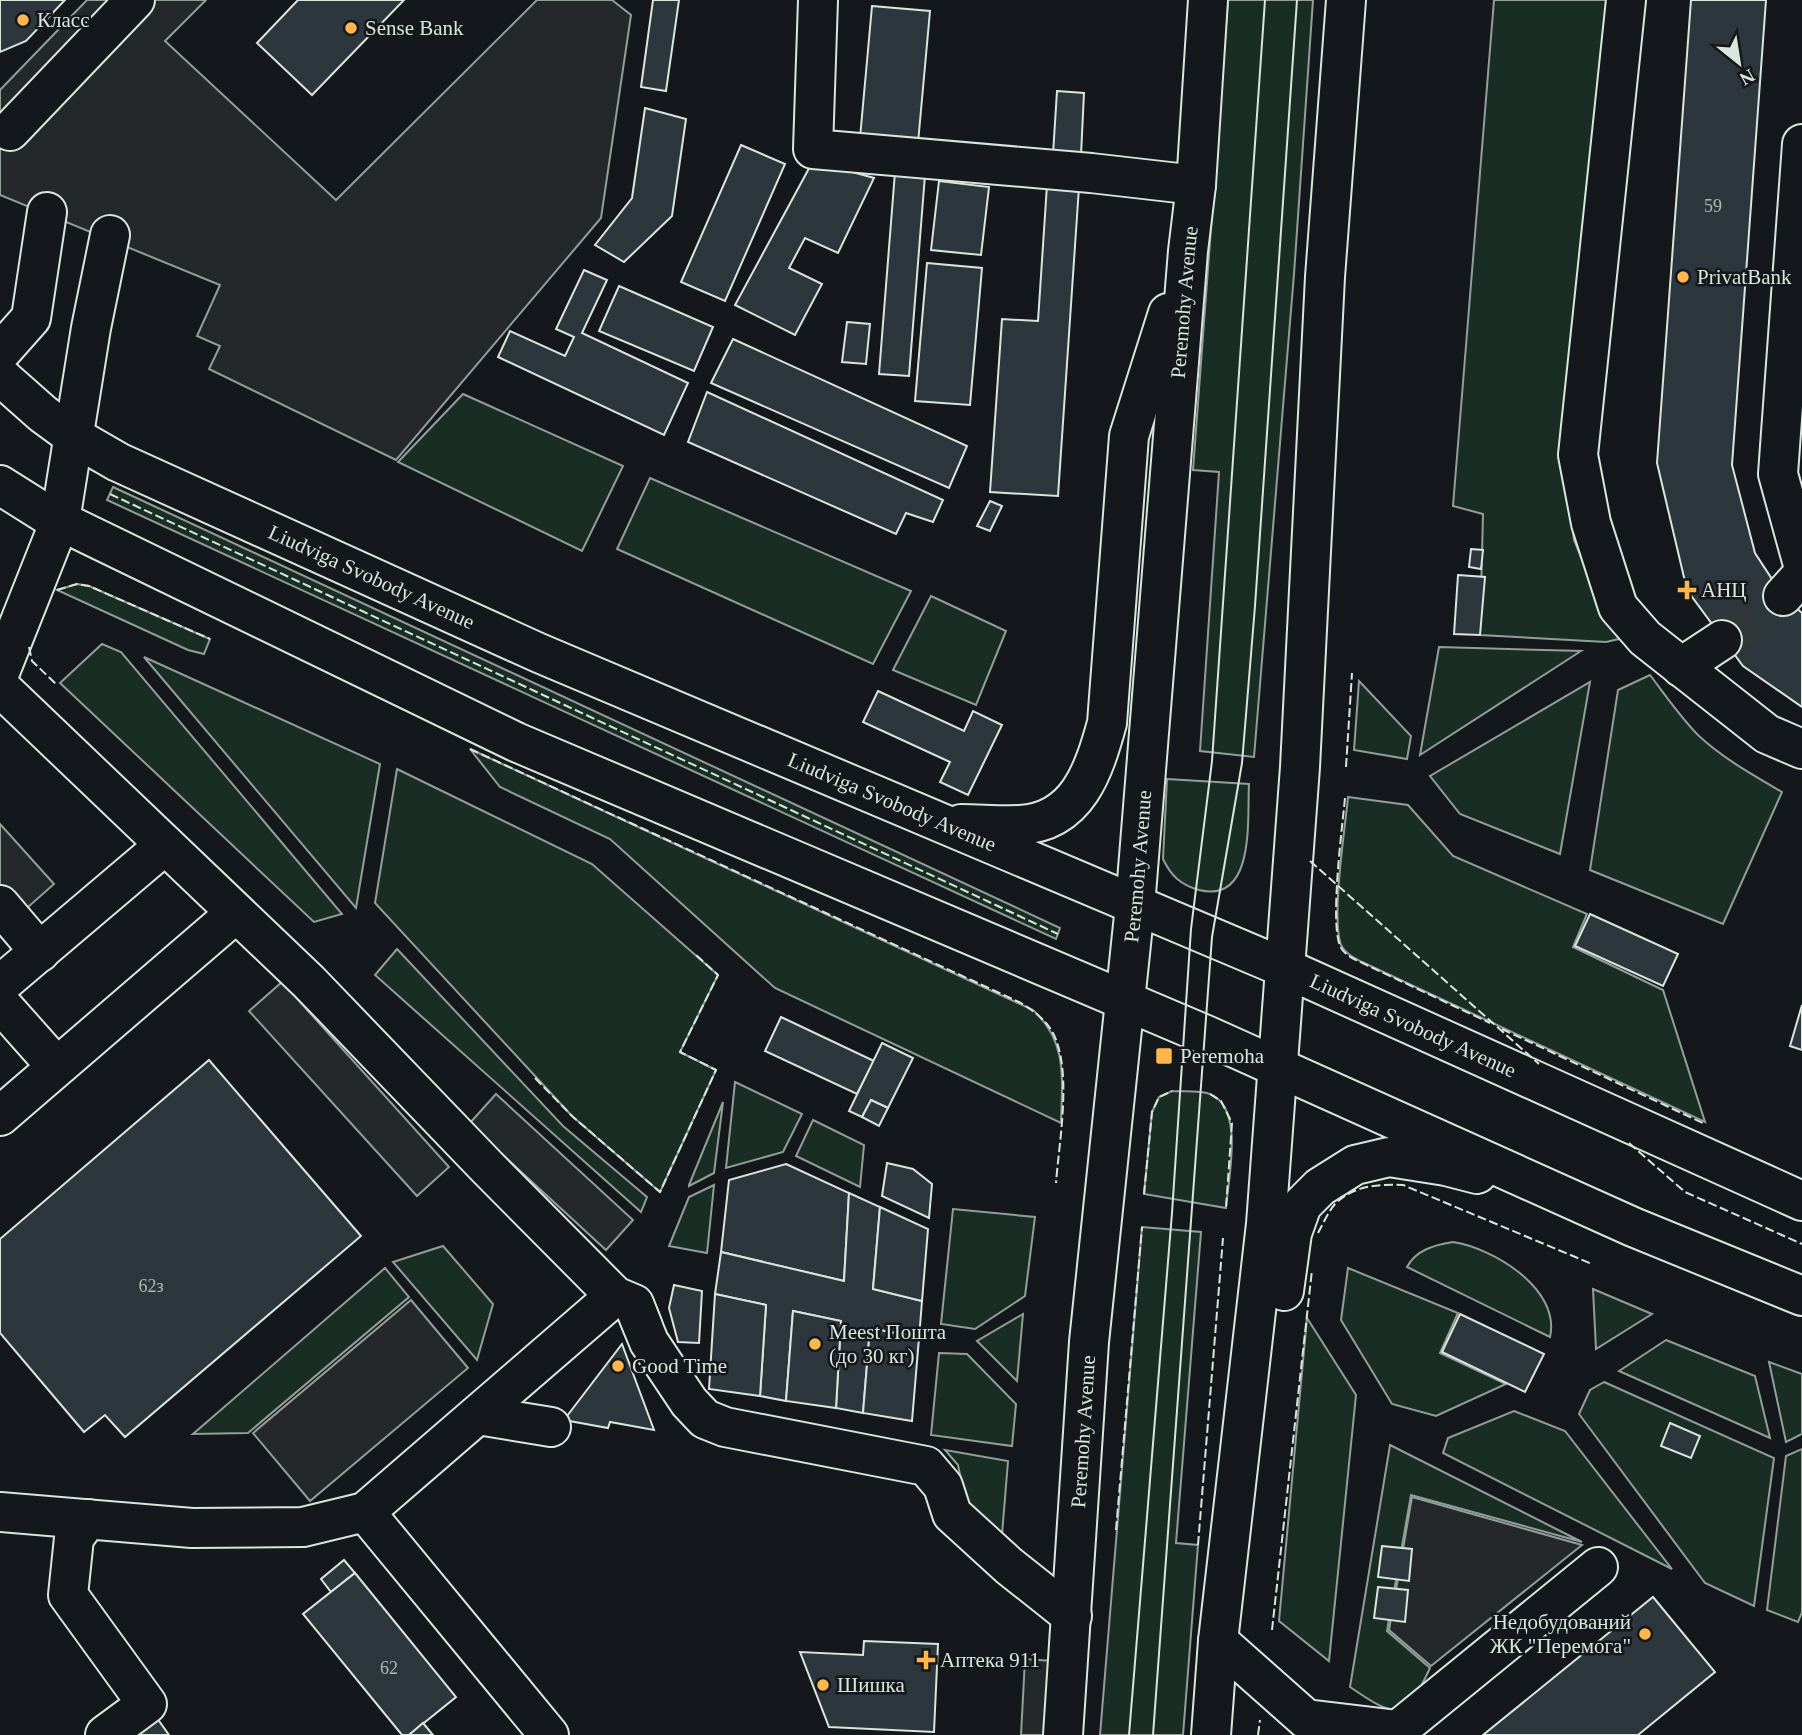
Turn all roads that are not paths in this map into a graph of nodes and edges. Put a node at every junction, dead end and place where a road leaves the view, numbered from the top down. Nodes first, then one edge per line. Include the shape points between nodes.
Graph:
1 (135, 0) edge
2 (818, 0) edge
3 (1208, 0) edge
4 (1346, 0) edge
5 (1626, 0) edge
6 (10, 131) dead end
7 (1802, 144) edge
8 (1196, 185) junction
9 (47, 212) dead end
10 (110, 235) dead end
11 (1188, 251) junction
12 (0, 353) edge
13 (0, 376) edge
14 (73, 436) junction
15 (0, 485) edge
16 (60, 521) junction
17 (1802, 561) edge
18 (1722, 640) tunnel mouth
19 (1681, 667) junction
20 (0, 672) edge
21 (0, 687) edge
22 (1802, 749) edge
23 (941, 823) junction
24 (165, 845) junction
25 (0, 905) edge
26 (1135, 906) junction
27 (236, 913) junction
28 (40, 952) junction
29 (1285, 968) junction
30 (0, 985) edge
31 (1126, 1002) junction
32 (0, 1003) edge
33 (1276, 1065) junction
34 (56, 1066) junction
35 (0, 1116) edge
36 (1571, 1199) junction
37 (1802, 1200) edge
38 (615, 1296) junction
39 (1802, 1296) edge
40 (478, 1415) junction
41 (551, 1427) dead end
42 (0, 1512) edge
43 (365, 1513) junction
44 (88, 1519) junction
45 (1598, 1567) dead end
46 (1072, 1616) junction
47 (1218, 1641) junction
48 (1400, 1732) edge
49 (105, 1735) edge
50 (550, 1735) edge
51 (1063, 1735) edge
52 (1211, 1735) edge

1 - 6 main road
2 - 8 main road via 813,149
3 - 8 main road, Peremohy Avenue
4 - 29 main road via 1325,277
5 - 19 main road via 1578,455 1591,523 1618,607 1645,638
7 - 17 main road via 1777,474
8 - 11 main road, Peremohy Avenue
9 - 12 main road via 31,318
10 - 14 main road
11 - 23 main road via 1129,436 1107,723 1097,761 1070,805 1047,820 1022,825
11 - 26 main road, Peremohy Avenue
13 - 14 main road, Liudviga Svobody Avenue
14 - 16 main road
14 - 23 main road, Liudviga Svobody Avenue via 118,462 539,653
15 - 16 main road
16 - 20 main road
16 - 31 main road via 516,742
18 - 19 main road
19 - 22 main road via 1767,734
21 - 24 main road
23 - 26 main road, Liudviga Svobody Avenue
24 - 27 main road
24 - 28 main road
25 - 28 main road
26 - 29 main road, Liudviga Svobody Avenue
26 - 31 main road, Peremohy Avenue
27 - 34 main road
27 - 38 main road
28 - 30 main road
29 - 33 main road
29 - 37 main road, Liudviga Svobody Avenue
31 - 33 main road
31 - 46 main road, Peremohy Avenue via 1089,1342
32 - 34 main road
33 - 36 main road
33 - 47 main road via 1266,1224
34 - 35 main road
36 - 39 main road
36 - 47 main road via 1446,1166 1389,1157 1355,1165 1320,1187 1302,1205 1287,1260 1247,1605
38 - 40 main road
38 - 46 main road via 634,1304 649,1342 705,1419 725,1427 926,1466 943,1486 952,1514
40 - 41 main road
40 - 43 main road
42 - 44 main road
43 - 44 main road via 284,1528 191,1528
43 - 50 main road
44 - 49 main road via 74,1538 68,1595 147,1704
45 - 48 main road
46 - 51 main road, Peremohy Avenue
47 - 48 main road via 1306,1720
47 - 52 main road

